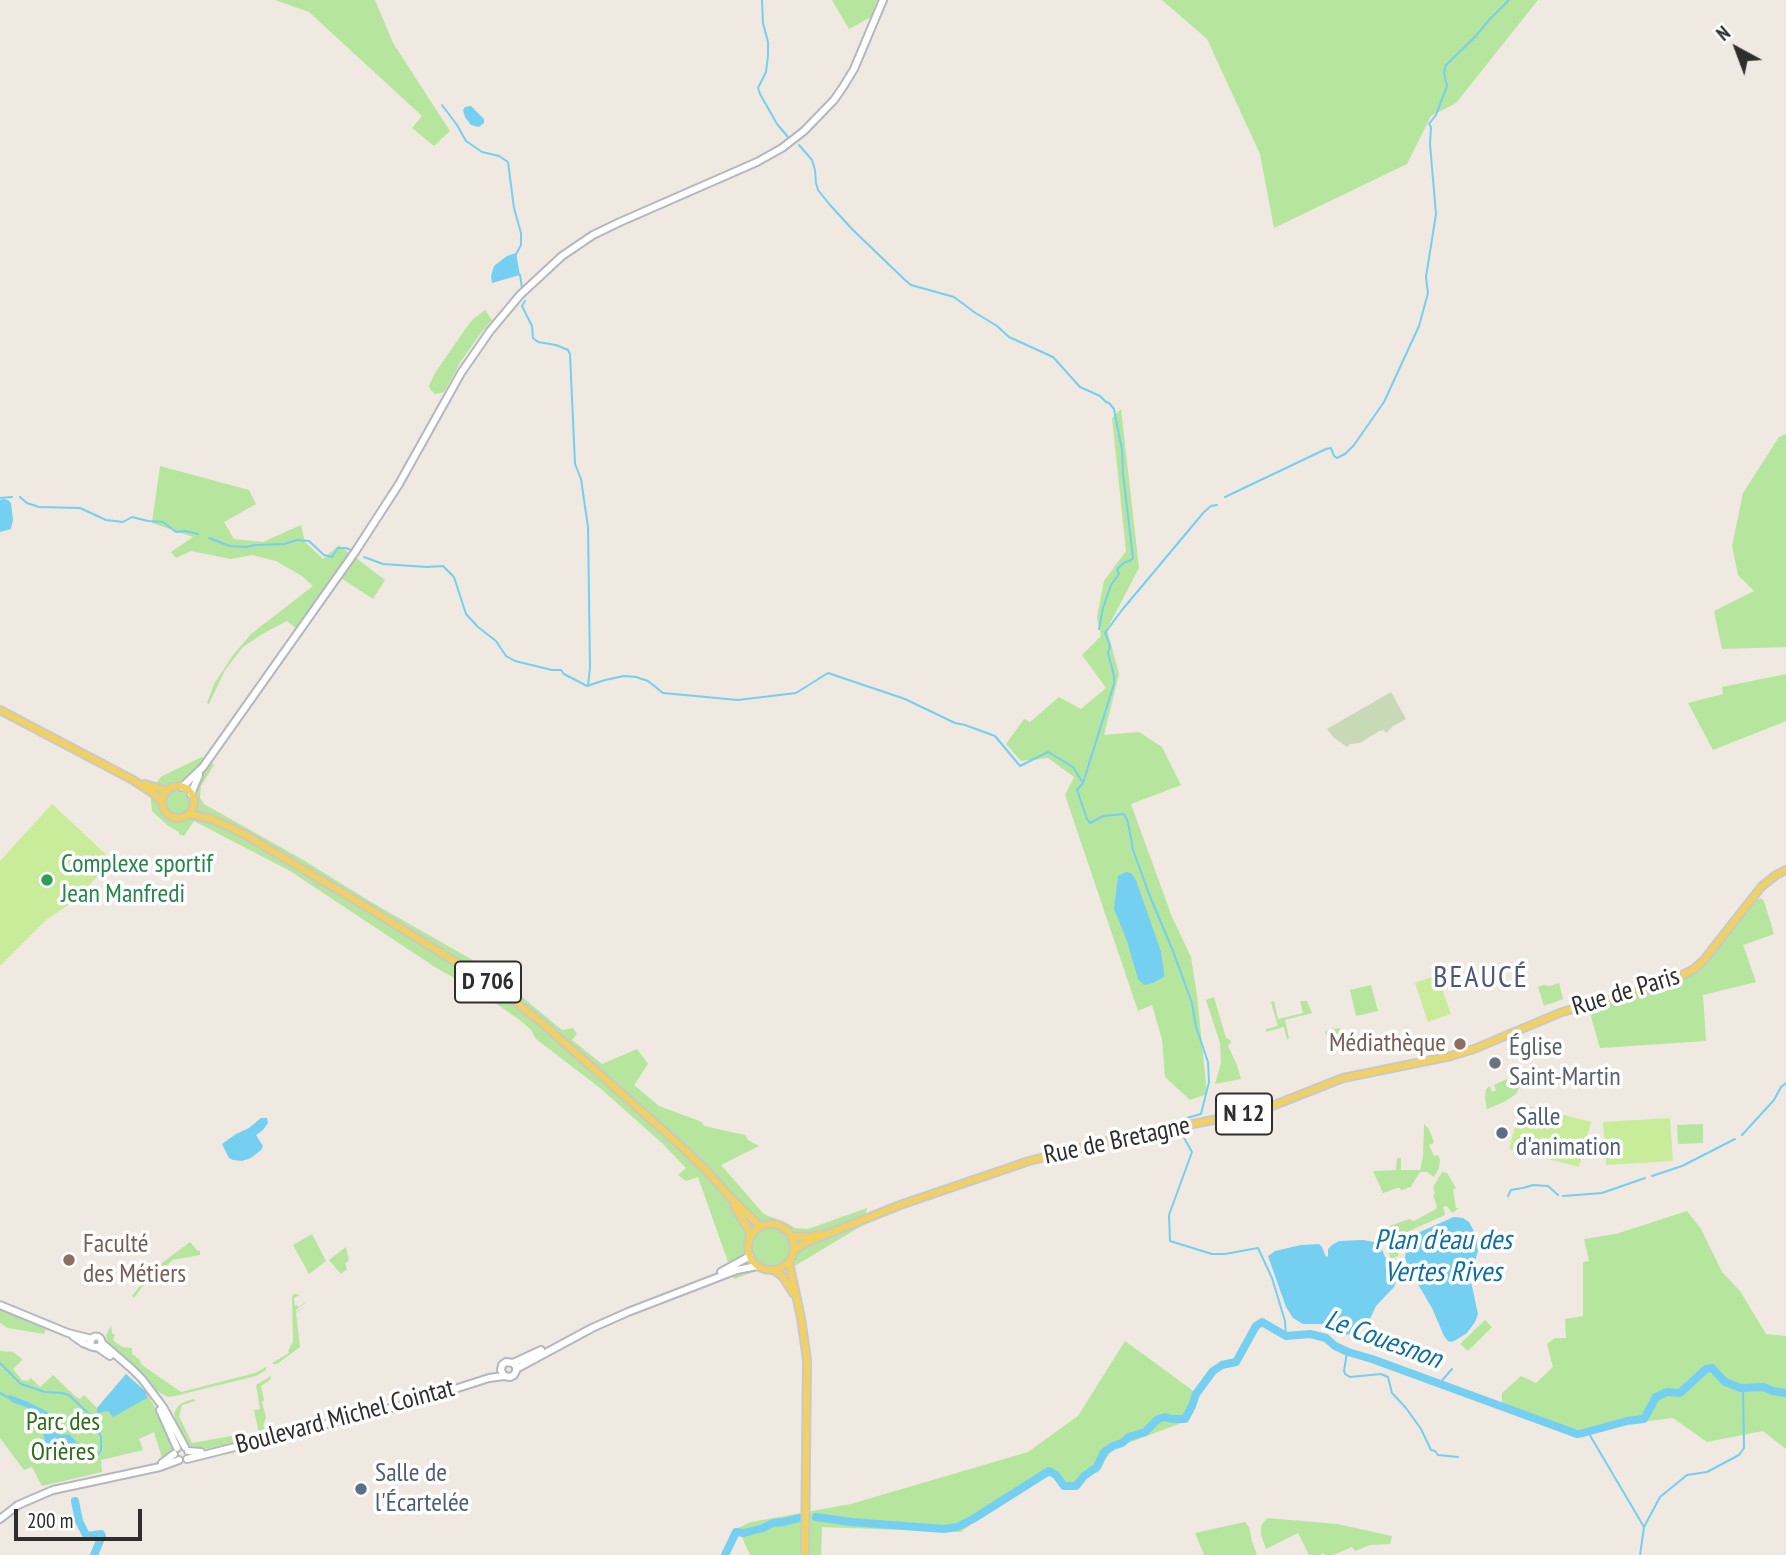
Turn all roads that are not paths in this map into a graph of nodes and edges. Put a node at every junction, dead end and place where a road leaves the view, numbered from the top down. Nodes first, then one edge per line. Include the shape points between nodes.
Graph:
1 (883, 0) edge
2 (0, 710) edge
3 (203, 767) junction
4 (133, 780) junction
5 (182, 787) junction
6 (167, 791) junction
7 (191, 794) junction
8 (162, 803) junction
9 (194, 804) junction
10 (189, 814) junction
11 (212, 819) junction
12 (1786, 870) edge
13 (1470, 1051) joint
14 (728, 1195) junction
15 (849, 1225) junction
16 (761, 1227) junction
17 (751, 1237) junction
18 (791, 1237) junction
19 (793, 1251) junction
20 (750, 1256) junction
21 (789, 1262) junction
22 (757, 1266) junction
23 (774, 1270) junction
24 (796, 1297) junction
25 (0, 1306) edge
26 (592, 1326) junction
27 (68, 1333) junction
28 (95, 1344) junction
29 (547, 1347) junction
30 (541, 1355) junction
31 (514, 1366) junction
32 (501, 1368) junction
33 (504, 1376) junction
34 (477, 1382) junction
35 (182, 1453) junction
36 (0, 1517) edge
37 (805, 1555) edge

1 - 3 main road via 854,69 834,100 804,131 757,162 593,235 562,256 513,304 461,373 355,552
2 - 4 main road
3 - 5 main road
3 - 7 main road
4 - 6 main road
4 - 8 main road
5 - 6 main road
5 - 7 main road
6 - 8 main road
7 - 9 main road
8 - 10 main road via 170,816
9 - 10 main road
9 - 11 main road, D 706
10 - 11 main road, D 706
11 - 14 main road, D 706 via 381,915 518,1003 682,1147
12 - 13 main road, Rue de Paris / N 12 via 1762,887 1703,961 1686,975 1656,988 1562,1012
13 - 15 main road, Rue de Bretagne / N 12 via 1343,1077 1255,1112 1058,1152
14 - 16 main road, D 706
14 - 17 main road, D 706
15 - 18 main road, Rue de Bretagne / N 12
15 - 19 main road, Rue de Bretagne / N 12
16 - 17 main road
16 - 18 main road via 782,1227
17 - 20 main road
18 - 19 main road
19 - 21 main road
20 - 22 main road
20 - 26 main road via 726,1271
21 - 23 main road
21 - 24 main road
22 - 23 main road
22 - 26 main road
23 - 24 main road
24 - 37 main road via 807,1360
25 - 27 main road
26 - 29 main road
26 - 30 main road
27 - 28 main road
27 - 28 main road
28 - 35 main road via 142,1379 163,1408
29 - 30 main road
29 - 31 main road
30 - 31 main road
31 - 32 main road via 505,1362
31 - 33 main road via 512,1376
32 - 33 main road
32 - 34 main road, Boulevard Michel Cointat
33 - 34 main road, Boulevard Michel Cointat
34 - 35 main road, Boulevard Michel Cointat via 214,1452
35 - 36 main road, Boulevard Michel Cointat via 161,1463 39,1492

